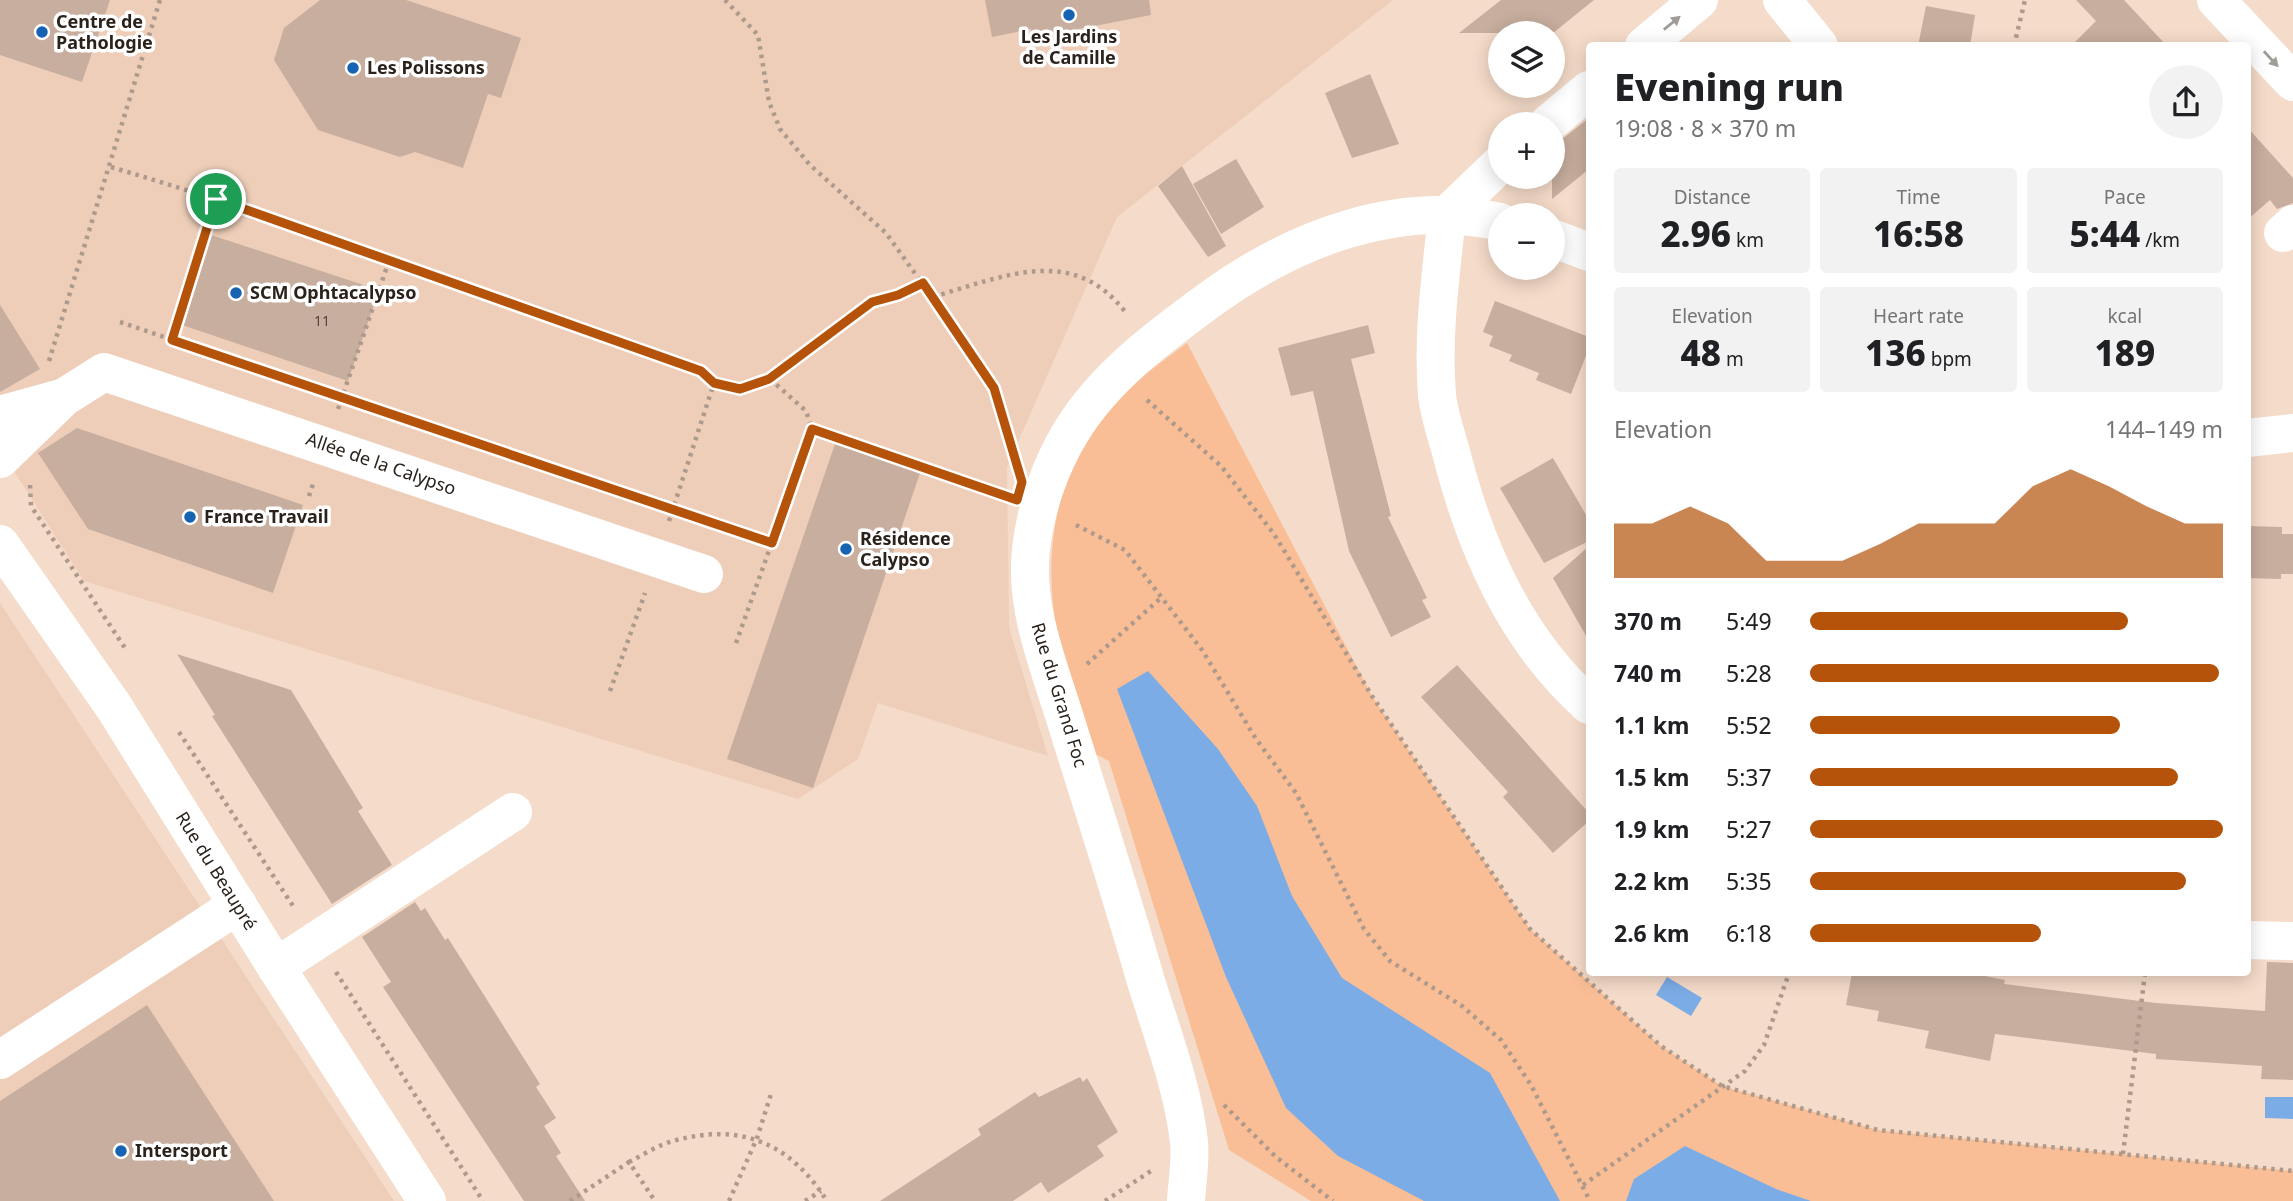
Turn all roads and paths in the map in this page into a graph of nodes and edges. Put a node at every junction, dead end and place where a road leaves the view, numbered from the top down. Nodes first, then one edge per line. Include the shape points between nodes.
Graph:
1 (160, 0) edge
2 (725, 0) edge
3 (1699, 0) edge
4 (1782, 0) edge
5 (2025, 0) edge
6 (2216, 0) edge
7 (1649, 42) edge
8 (1816, 42) edge
9 (2015, 42) edge
10 (2293, 82) edge
11 (1586, 92) edge
12 (1562, 112) edge
13 (111, 167) junction
14 (1488, 176) edge
15 (216, 199) junction
16 (1447, 215) junction
17 (1488, 220) edge
18 (1565, 243) edge
19 (1586, 251) edge
20 (389, 261) junction
21 (923, 283) junction
22 (932, 297) junction
23 (1119, 304) dead end
24 (172, 340) junction
25 (112, 348) junction
26 (769, 379) junction
27 (1154, 389) dead end
28 (343, 396) junction
29 (63, 398) junction
30 (14, 424) edge
31 (812, 429) junction
32 (2293, 433) edge
33 (2251, 438) edge
34 (326, 445) junction
35 (0, 459) edge
36 (1018, 468) dead end
37 (309, 496) dead end
38 (1039, 511) junction
39 (1078, 513) dead end
40 (1074, 524) junction
41 (1073, 536) dead end
42 (772, 543) junction
43 (0, 544) edge
44 (704, 574) dead end
45 (1162, 597) junction
46 (736, 643) dead end
47 (1081, 655) dead end
48 (130, 657) dead end
49 (1586, 702) edge
50 (176, 727) dead end
51 (513, 812) dead end
52 (238, 905) junction
53 (2251, 940) edge
54 (2293, 941) edge
55 (317, 943) junction
56 (276, 967) junction
57 (1788, 976) edge
58 (2145, 976) edge
59 (0, 1060) edge
60 (1722, 1086) junction
61 (772, 1091) dead end
62 (1183, 1109) junction
63 (757, 1138) junction
64 (2123, 1154) junction
65 (629, 1162) junction
66 (2293, 1171) edge
67 (1583, 1185) junction
68 (821, 1191) junction
69 (426, 1201) edge
70 (483, 1201) edge
71 (570, 1201) edge
72 (655, 1201) edge
73 (729, 1201) edge
74 (805, 1201) edge
75 (827, 1201) edge
76 (1186, 1201) edge
77 (1333, 1201) edge
78 (1590, 1201) edge

1 - 13 path
2 - 21 path via 758,35 769,102 780,129 810,165 871,217
7 -> 3 street
4 - 8 street
5 - 9 path
6 -> 10 street
11 - 12 street
13 - 15 path
13 - 29 path via 46,371
14 - 16 street
15 - 20 path
15 - 24 path
16 - 17 street, Rue du Grand Foc
16 - 38 street, Rue du Grand Foc via 1365,223 1318,238 1277,257 1186,316 1097,395 1070,433
16 - 49 street via 1437,307 1437,397 1466,513 1505,599 1561,678
18 - 19 street
20 - 26 path via 701,371 714,383 740,389
20 - 28 path
21 - 22 path
21 - 26 path via 872,302
22 - 23 path via 1010,275 1059,271 1084,276
22 - 36 path via 994,388
24 - 25 path
24 - 28 path
25 - 29 street
25 - 34 street, Allée de la Calypso
26 - 31 path via 806,411
27 - 60 path via 1144,397 1221,466 1274,534 1372,696 1530,929 1661,1046
28 - 34 path
28 - 42 path
29 - 30 street
30 - 35 street
30 - 48 path via 31,506
31 - 38 path
31 - 42 path
32 - 33 street
34 - 37 path
34 - 44 street, Allée de la Calypso
38 - 40 path
38 - 62 street, Rue du Grand Foc via 1031,551 1032,598 1042,646
39 - 40 path
40 - 41 path
40 - 45 path via 1125,550
42 - 46 path
43 - 52 street, Rue du Beaupré via 114,707
45 - 47 path via 1084,667
45 - 67 path via 1296,793 1364,929 1390,961 1462,1006 1501,1040 1531,1085
50 - 55 path
51 - 55 street
52 - 56 street, Rue du Beaupré
52 - 59 street
53 - 54 street
55 - 56 street
55 - 70 path
56 - 69 street, Rue du Beaupré
57 - 60 path via 1764,1045 1745,1071
58 - 64 path
60 - 64 path via 1878,1130
60 - 67 path
61 - 63 path
62 - 76 street, Rue du Grand Foc via 1189,1145
62 - 77 path via 1217,1099 1276,1157
63 - 65 path via 719,1133 672,1141
63 - 68 path via 785,1153
63 - 73 path
64 - 66 path
65 - 71 path
65 - 72 path
67 - 78 path
68 - 74 path
68 - 75 path

